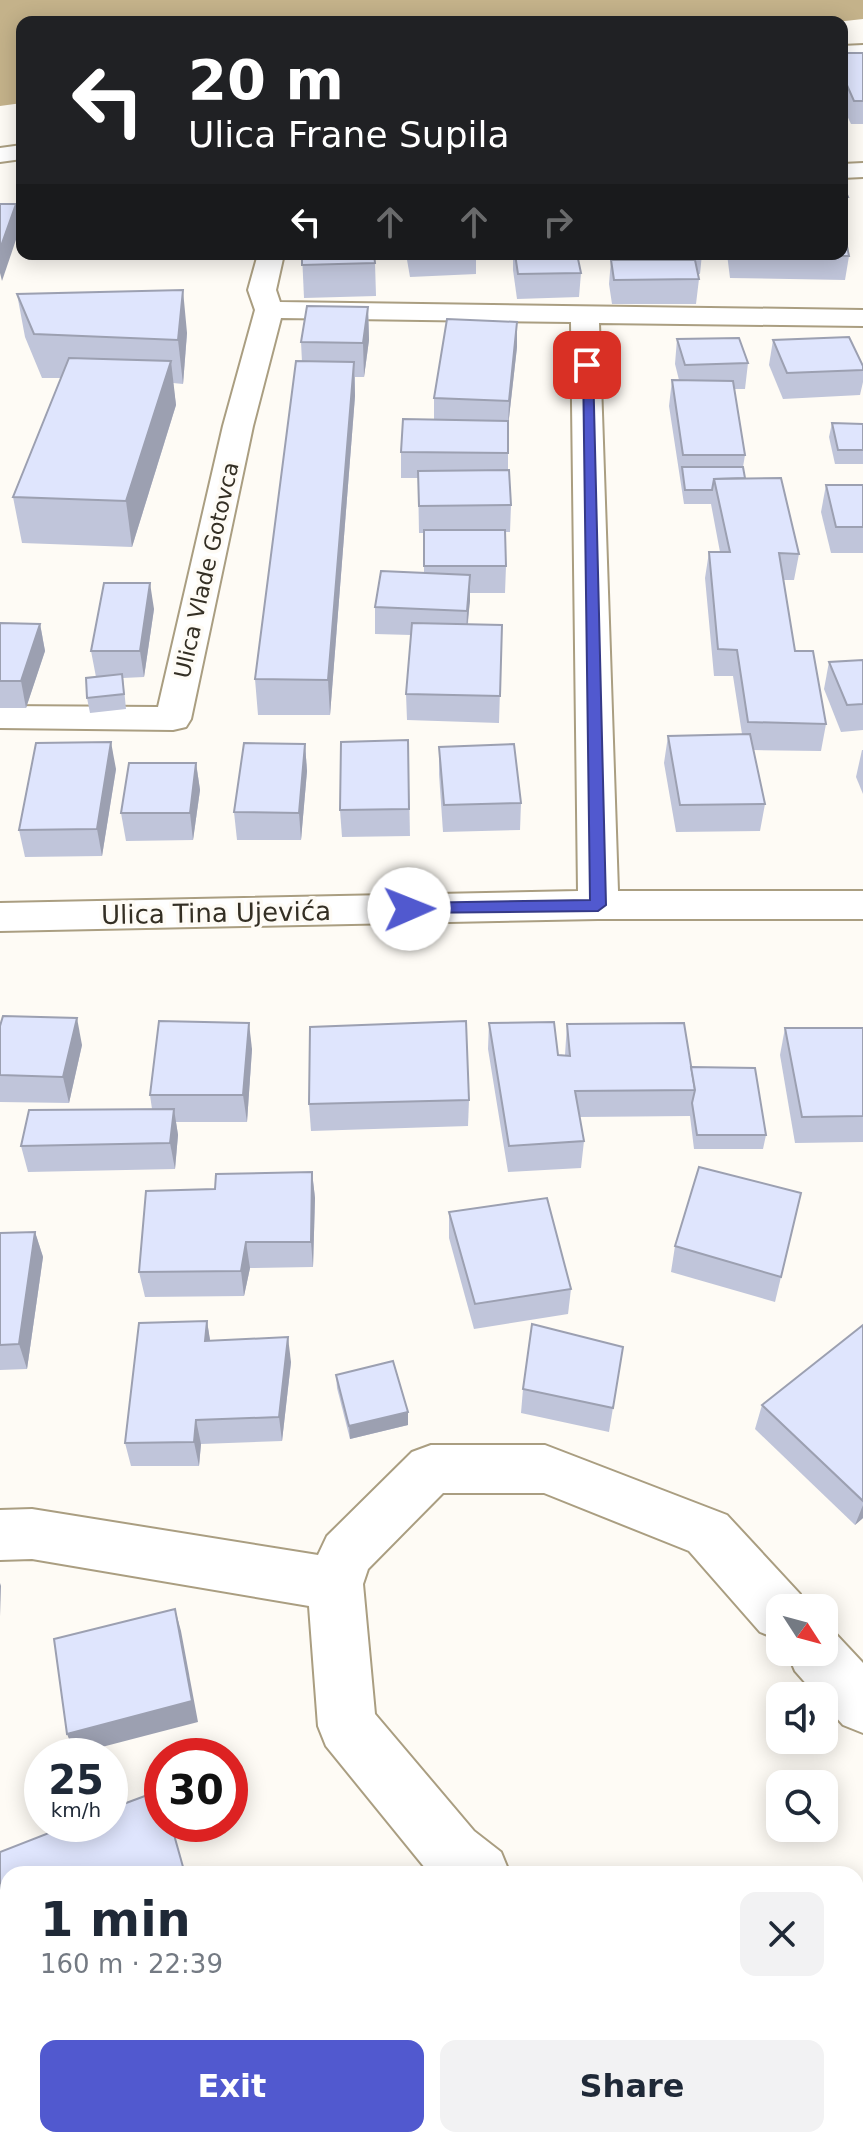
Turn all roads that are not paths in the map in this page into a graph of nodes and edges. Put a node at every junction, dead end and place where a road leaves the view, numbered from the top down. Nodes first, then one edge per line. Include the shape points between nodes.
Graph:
1 (270, 260) edge
2 (269, 310) junction
3 (585, 316) junction
4 (863, 318) edge
5 (0, 717) edge
6 (598, 905) junction
7 (863, 905) edge
8 (0, 917) edge
9 (0, 1535) edge
10 (335, 1584) junction
11 (766, 1597) edge
12 (828, 1666) edge
13 (863, 1705) edge
14 (469, 1866) edge

1 - 2 street, Ulica Vlade Gotovca via 262,290
2 - 3 street
2 - 5 street, Ulica Vlade Gotovca via 173,719
3 - 4 street
3 - 6 street
6 - 7 street, Ulica Tina Ujevića
6 - 8 street, Ulica Tina Ujevića
9 - 10 street via 32,1534
10 - 11 street via 346,1554 431,1469 545,1469 708,1533
10 - 14 street via 347,1726 452,1853
12 - 13 street

